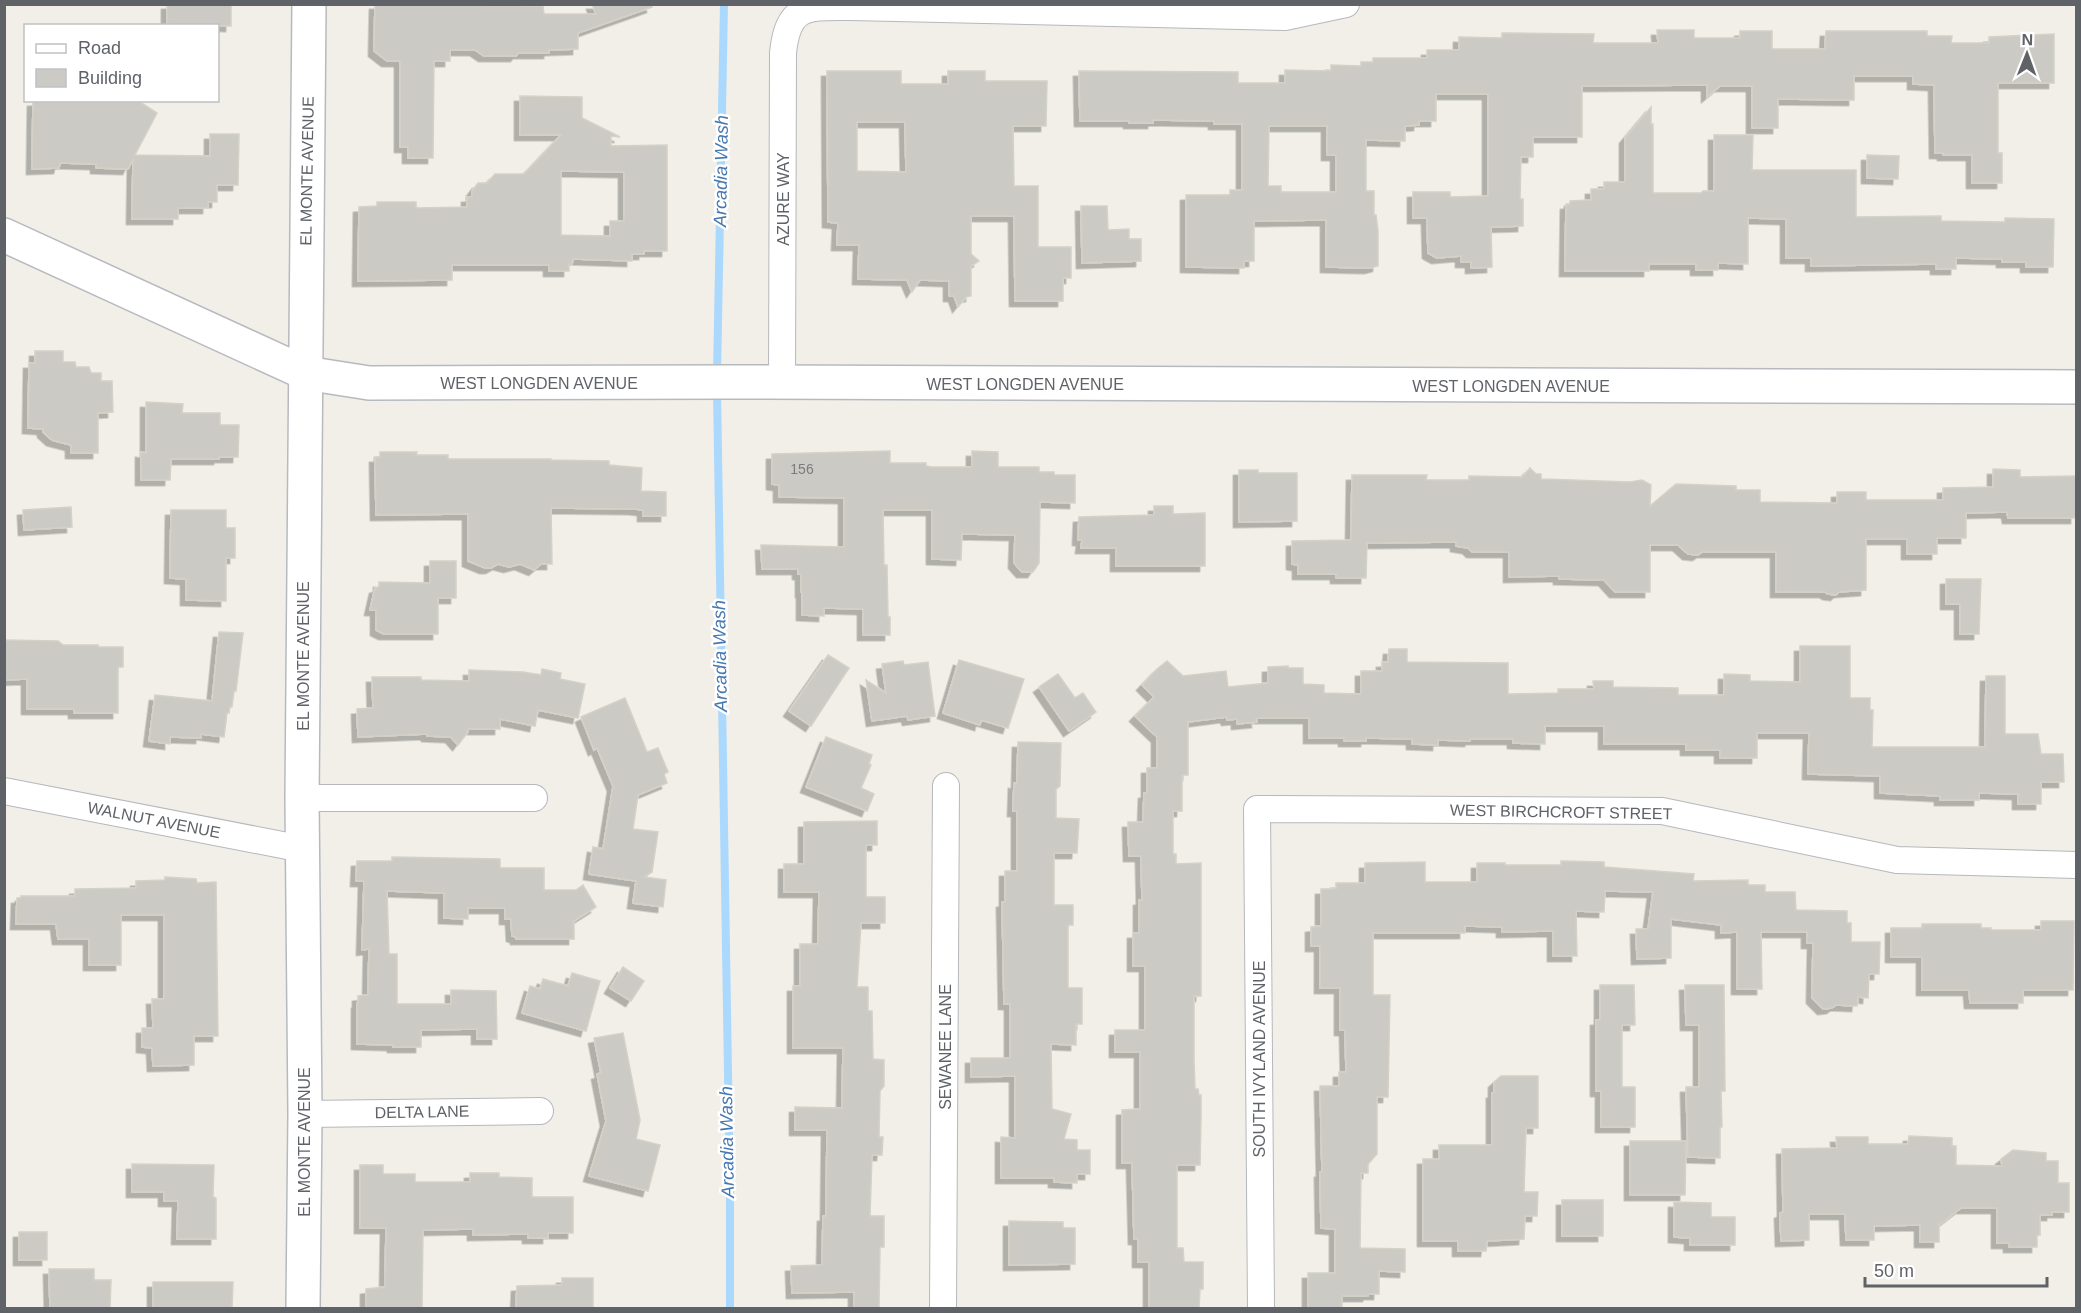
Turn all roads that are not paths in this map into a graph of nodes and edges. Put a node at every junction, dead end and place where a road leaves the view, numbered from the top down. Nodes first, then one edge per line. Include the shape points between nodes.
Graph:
1 (309, 4) edge
2 (1346, 4) edge
3 (4, 235) edge
4 (305, 373) junction
5 (782, 382) junction
6 (2076, 387) edge
7 (946, 786) dead end
8 (4, 791) edge
9 (302, 798) junction
10 (534, 798) dead end
11 (1257, 809) joint
12 (303, 849) junction
13 (2076, 866) edge
14 (540, 1111) dead end
15 (305, 1114) junction
16 (303, 1308) edge
17 (943, 1308) edge
18 (1261, 1308) edge

1 - 4 street, EL MONTE AVENUE
2 - 5 street, AZURE WAY via 1285,17 832,7 802,11 794,18 785,38 783,74
3 - 4 street, WEST LONGDEN AVENUE
4 - 5 street, WEST LONGDEN AVENUE via 369,383
4 - 9 street, EL MONTE AVENUE
5 - 6 street, WEST LONGDEN AVENUE
7 - 17 street, SEWANEE LANE
8 - 12 street, WALNUT AVENUE
9 - 10 street
9 - 12 street, EL MONTE AVENUE
11 - 13 street, WEST BIRCHCROFT STREET via 1662,811 1897,860
11 - 18 street, SOUTH IVYLAND AVENUE
12 - 15 street, EL MONTE AVENUE
14 - 15 street, DELTA LANE
15 - 16 street, EL MONTE AVENUE

